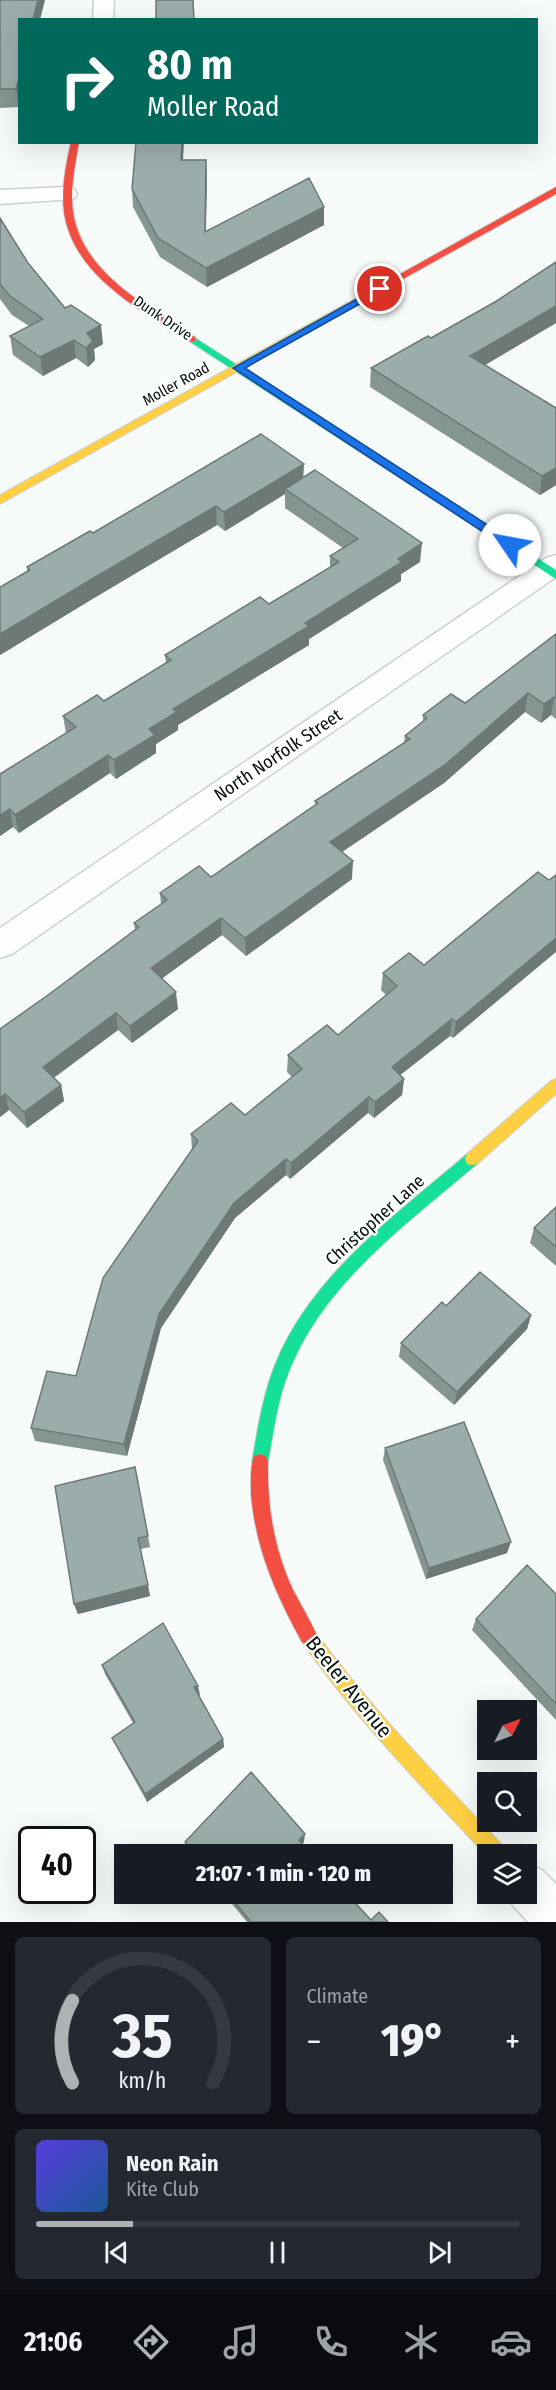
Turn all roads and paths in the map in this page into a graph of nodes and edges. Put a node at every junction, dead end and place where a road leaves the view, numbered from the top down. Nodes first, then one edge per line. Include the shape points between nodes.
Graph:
1 (104, 0) edge
2 (102, 18) edge
3 (75, 144) edge
4 (556, 190) edge
5 (66, 194) junction
6 (0, 197) edge
7 (238, 368) junction
8 (0, 500) edge
9 (553, 570) edge
10 (0, 945) edge
11 (556, 1084) edge
12 (265, 1416) joint
13 (488, 1844) edge
14 (537, 1898) edge
15 (556, 1918) edge

1 - 2 street
3 - 5 street, Dunk Drive
4 - 7 street, Moller Road
5 - 6 street
5 - 7 street, Dunk Drive via 75,237 101,272
7 - 8 street, Moller Road
7 - 9 street, Dunk Drive
9 - 10 street, North Norfolk Street
11 - 12 street, Christopher Lane via 322,1294 286,1351
12 - 13 street, Beeler Avenue via 259,1462 264,1520 277,1575 296,1619 352,1697
14 - 15 street

